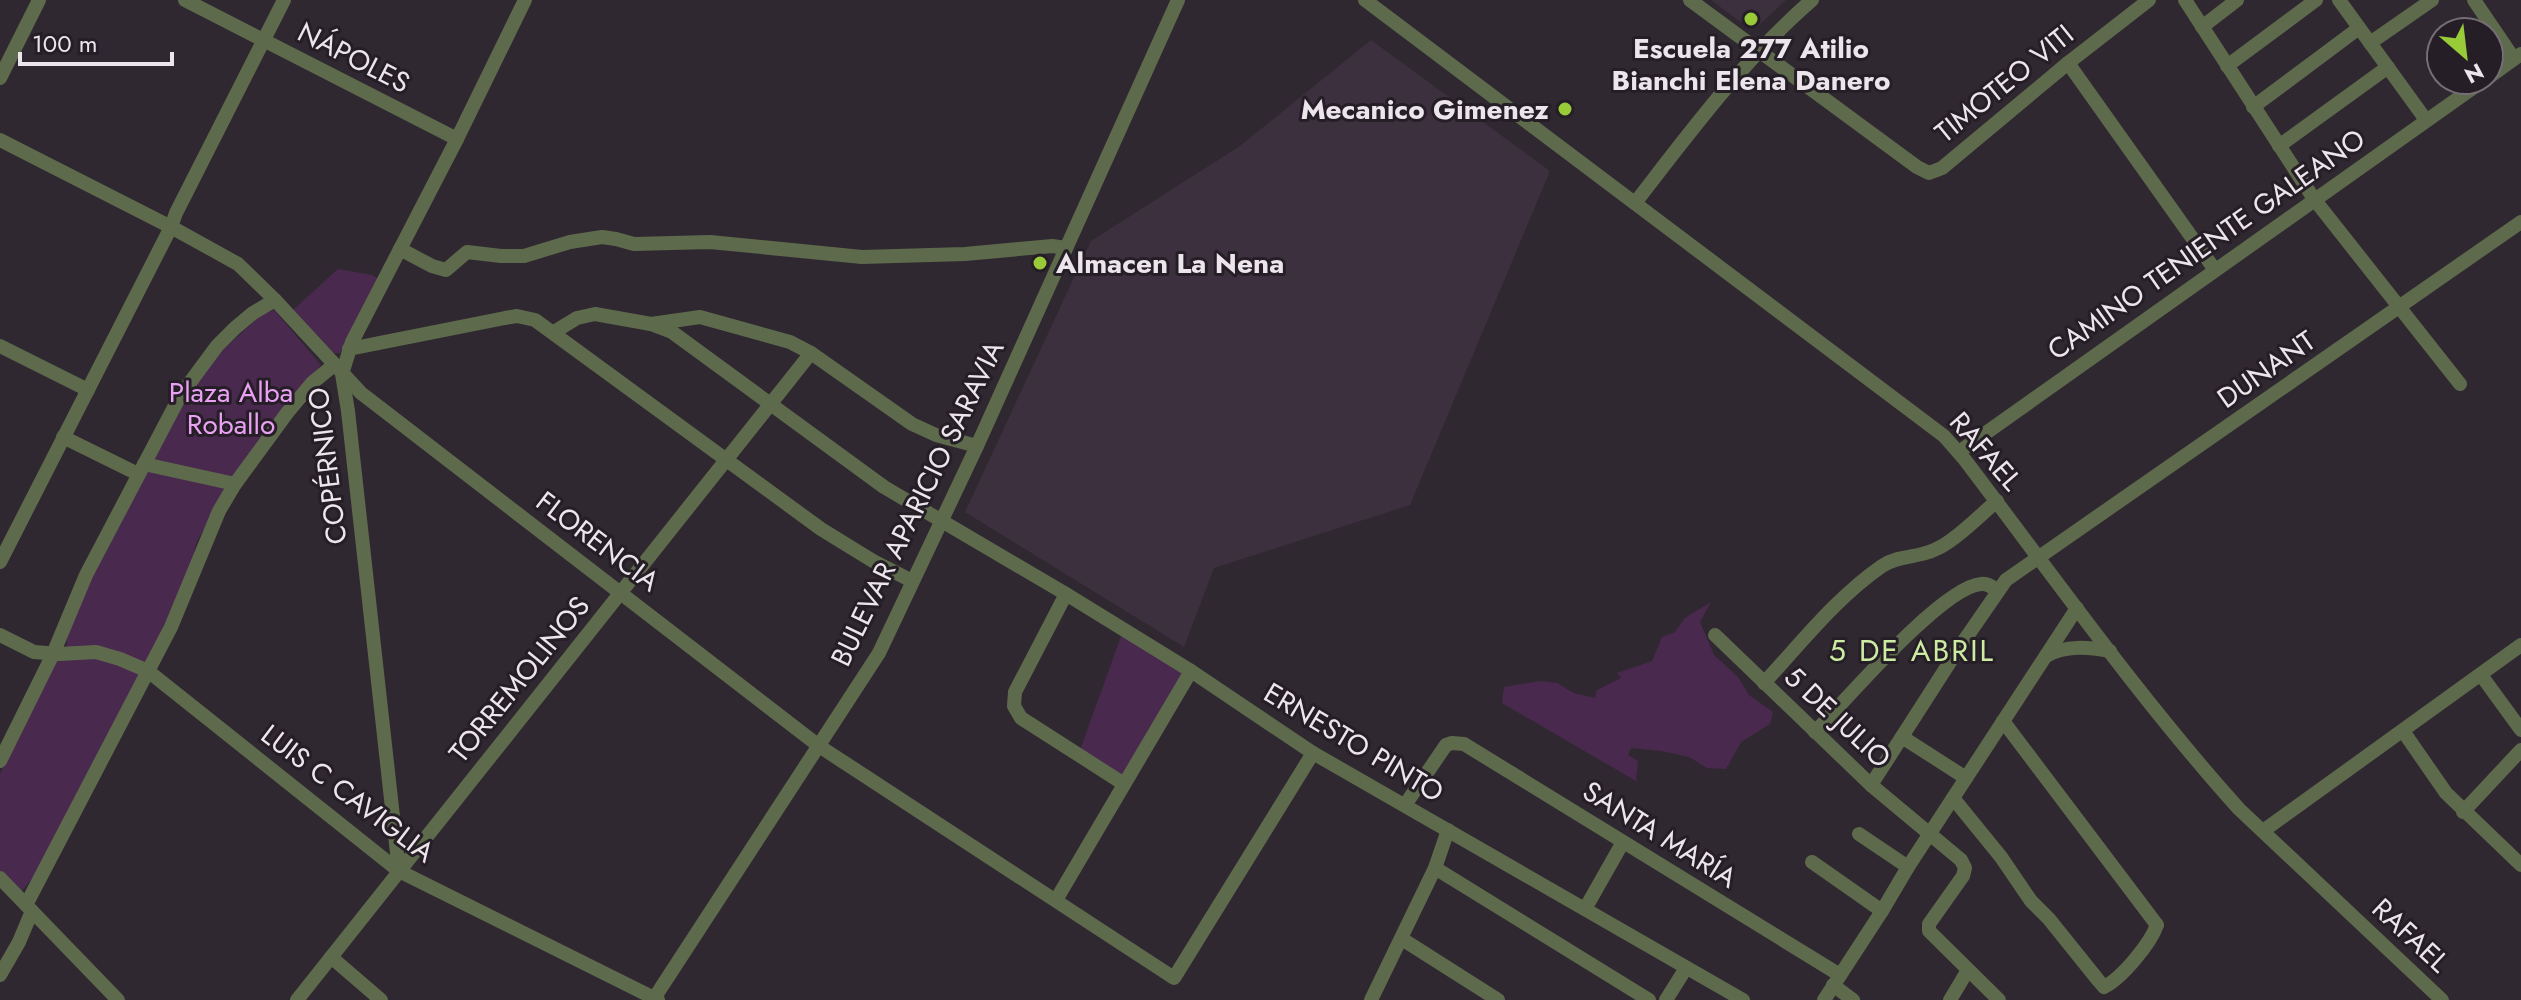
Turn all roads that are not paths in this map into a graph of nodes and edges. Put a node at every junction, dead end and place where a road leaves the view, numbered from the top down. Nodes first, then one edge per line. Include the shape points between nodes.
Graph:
1 (39, 0) edge
2 (185, 0) edge
3 (284, 0) edge
4 (525, 0) edge
5 (1178, 0) edge
6 (1365, 0) edge
7 (1690, 0) edge
8 (1812, 0) edge
9 (2149, 0) edge
10 (2185, 0) edge
11 (2237, 0) edge
12 (2316, 0) edge
13 (2339, 0) edge
14 (2432, 0) edge
15 (2474, 0) edge
16 (2202, 27) junction
17 (2359, 28) junction
18 (263, 40) junction
19 (2370, 43) junction
20 (1759, 51) junction
21 (2517, 57) edge
22 (2068, 63) junction
23 (2227, 66) junction
24 (2388, 67) junction
25 (0, 78) edge
26 (2461, 96) edge
27 (2253, 107) junction
28 (2426, 120) junction
29 (457, 139) junction
30 (0, 140) edge
31 (2279, 146) junction
32 (2314, 199) junction
33 (1635, 203) junction
34 (2521, 222) edge
35 (171, 227) junction
36 (1066, 248) junction
37 (400, 249) junction
38 (2215, 270) junction
39 (275, 300) junction
40 (2398, 308) junction
41 (651, 324) junction
42 (554, 332) junction
43 (0, 346) edge
44 (349, 349) junction
45 (811, 353) junction
46 (338, 369) junction
47 (2460, 384) dead end
48 (88, 390) junction
49 (770, 405) junction
50 (63, 437) junction
51 (977, 446) junction
52 (1959, 452) junction
53 (726, 460) junction
54 (141, 469) junction
55 (235, 484) junction
56 (1997, 501) junction
57 (942, 521) junction
58 (2040, 558) junction
59 (0, 562) edge
60 (912, 581) junction
61 (1998, 591) junction
62 (622, 592) junction
63 (1066, 594) junction
64 (2077, 608) junction
65 (0, 635) edge
66 (1715, 635) dead end
67 (2521, 645) edge
68 (2110, 651) junction
69 (53, 654) junction
70 (2046, 656) junction
71 (148, 671) junction
72 (1191, 671) junction
73 (2481, 675) junction
74 (1764, 683) junction
75 (2003, 721) junction
76 (2521, 730) edge
77 (2403, 731) junction
78 (1815, 732) junction
79 (1902, 737) junction
80 (819, 746) junction
81 (2521, 750) edge
82 (1313, 753) junction
83 (0, 761) edge
84 (1966, 778) junction
85 (1124, 784) junction
86 (1871, 785) junction
87 (1953, 798) junction
88 (1405, 805) junction
89 (2463, 812) junction
90 (1448, 830) junction
91 (2263, 831) junction
92 (1930, 832) junction
93 (1859, 834) dead end
94 (1623, 842) junction
95 (1812, 862) dead end
96 (2521, 865) edge
97 (1908, 867) junction
98 (1435, 868) junction
99 (399, 871) junction
100 (0, 878) edge
101 (1056, 900) junction
102 (29, 908) junction
103 (1585, 909) junction
104 (1882, 911) junction
105 (1402, 939) junction
106 (331, 957) junction
107 (1686, 968) junction
108 (1968, 970) junction
109 (0, 975) edge
110 (1836, 980) junction
111 (113, 998) edge
112 (655, 999) edge
113 (297, 1000) edge
114 (381, 1000) edge
115 (1371, 1000) edge
116 (1498, 1000) edge
117 (1649, 1000) edge
118 (1666, 1000) edge
119 (1743, 1000) edge
120 (1824, 1000) edge
121 (1853, 1000) edge
122 (1950, 1000) edge
123 (1999, 1000) edge
124 (2442, 1000) edge

1 - 25 street
2 - 18 street, NÁPOLES
3 - 18 street
4 - 29 street, COPÉRNICO
5 - 36 street, BULEVAR APARICIO SARAVIA
6 - 33 street, RAFAEL
7 - 20 street
8 - 20 street
9 - 22 street, TIMOTEO VITI
10 - 16 street
11 - 16 street
12 - 23 street
13 - 17 street
14 - 19 street
15 - 21 street
16 - 23 street
17 - 19 street
17 - 27 street
18 - 29 street, NÁPOLES
18 - 35 street
19 - 24 street
20 - 22 street, TIMOTEO VITI via 1929,173 1942,168
20 - 33 street
22 - 38 street
23 - 27 street
24 - 28 street
24 - 31 street
26 - 28 street, CAMINO TENIENTE GALEANO
27 - 31 street
28 - 32 street, CAMINO TENIENTE GALEANO
29 - 37 street, COPÉRNICO
30 - 35 street, FLORENCIA
31 - 32 street
32 - 38 street, CAMINO TENIENTE GALEANO
32 - 40 street
33 - 52 street, RAFAEL via 1933,426
34 - 40 street, DUNANT
35 - 39 street, FLORENCIA via 238,264
35 - 48 street
36 - 37 street via 862,257 710,242 634,244 602,237 524,256 467,252 446,270
36 - 51 street, BULEVAR APARICIO SARAVIA
37 - 44 street, COPÉRNICO
38 - 52 street, CAMINO TENIENTE GALEANO
39 - 46 street, FLORENCIA
39 - 54 street via 217,346 180,396
40 - 47 street
40 - 58 street, DUNANT
41 - 42 street via 595,314
41 - 45 street via 700,317
41 - 49 street, ERNESTO PINTO via 672,332
42 - 44 street via 517,316
42 - 53 street
43 - 48 street
44 - 46 street, COPÉRNICO
45 - 49 street, TORREMOLINOS
45 - 51 street via 912,424
46 - 55 street via 312,383
46 - 62 street, FLORENCIA via 361,393
46 - 99 street, COPÉRNICO via 348,411
48 - 50 street
49 - 53 street, TORREMOLINOS
49 - 57 street, ERNESTO PINTO via 884,487
50 - 54 street
50 - 59 street
51 - 57 street, BULEVAR APARICIO SARAVIA
52 - 56 street, RAFAEL
53 - 60 street via 821,529
53 - 62 street, TORREMOLINOS
54 - 55 street
54 - 69 street via 86,575
55 - 71 street
56 - 58 street, RAFAEL
56 - 74 street via 1938,549 1895,558 1868,576
57 - 60 street, BULEVAR APARICIO SARAVIA
57 - 63 street, ERNESTO PINTO
58 - 61 street, DUNANT
58 - 64 street, RAFAEL
60 - 80 street, BULEVAR APARICIO SARAVIA via 879,653
61 - 78 street via 1981,584 1944,603
61 - 79 street, DUNANT
62 - 80 street, FLORENCIA
62 - 99 street, TORREMOLINOS
63 - 72 street, ERNESTO PINTO
63 - 85 street via 1015,692 1014,706 1021,718
64 - 68 street, RAFAEL
64 - 70 street
65 - 69 street, LUIS C CAVIGLIA via 24,648
66 - 74 street, 5 DE JULIO
67 - 73 street
68 - 70 street via 2064,648
68 - 91 street, RAFAEL via 2219,786
69 - 71 street, LUIS C CAVIGLIA via 96,652
69 - 83 street
70 - 75 street
71 - 99 street, LUIS C CAVIGLIA
71 - 102 street
72 - 82 street, ERNESTO PINTO
72 - 85 street
73 - 76 street
73 - 77 street
74 - 78 street, 5 DE JULIO
75 - 84 street
75 - 87 street via 2157,925 2117,979 2104,987
77 - 89 street
77 - 91 street
78 - 86 street, 5 DE JULIO
79 - 84 street
79 - 86 street, DUNANT
80 - 101 street, FLORENCIA
80 - 112 street, BULEVAR APARICIO SARAVIA
81 - 89 street
82 - 88 street, ERNESTO PINTO
82 - 101 street, FLORENCIA via 1174,978
84 - 87 street
85 - 101 street
86 - 92 street, 5 DE JULIO
87 - 92 street
88 - 90 street, ERNESTO PINTO
88 - 94 street, SANTA MARÍA via 1442,750 1452,743 1464,744
89 - 96 street
90 - 98 street
90 - 103 street, ERNESTO PINTO
91 - 124 street, RAFAEL
92 - 97 street
92 - 108 street, 5 DE JULIO via 1965,868 1929,931
93 - 97 street
94 - 103 street
94 - 110 street, SANTA MARÍA
95 - 104 street
97 - 104 street
98 - 105 street
98 - 117 street
99 - 106 street, TORREMOLINOS
99 - 112 street, LUIS C CAVIGLIA
100 - 102 street
102 - 109 street via 19,942
102 - 111 street
103 - 107 street, ERNESTO PINTO
104 - 110 street
105 - 115 street
105 - 116 street
106 - 113 street, TORREMOLINOS
106 - 114 street
107 - 118 street
107 - 119 street, ERNESTO PINTO
108 - 122 street
108 - 123 street
110 - 120 street
110 - 121 street, SANTA MARÍA

